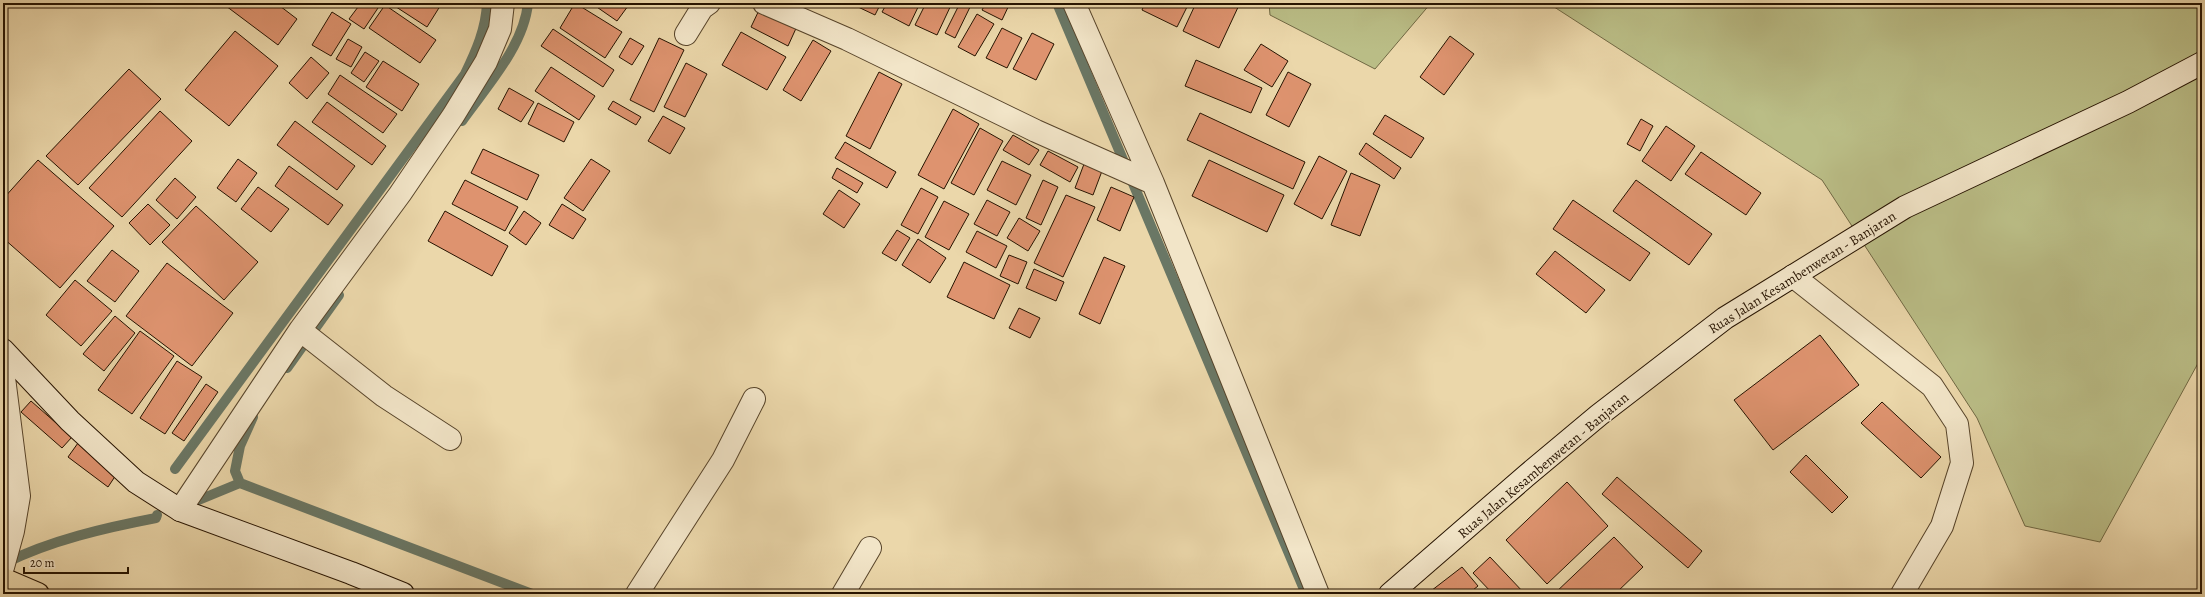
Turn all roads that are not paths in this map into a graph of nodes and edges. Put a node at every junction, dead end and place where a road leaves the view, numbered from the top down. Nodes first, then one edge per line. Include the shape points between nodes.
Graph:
1 (503, 3) edge
2 (709, 3) edge
3 (764, 3) edge
4 (1074, 3) edge
5 (686, 34) dead end
6 (2202, 62) edge
7 (1153, 183) junction
8 (1793, 276) junction
9 (300, 330) junction
10 (3, 350) edge
11 (3, 370) edge
12 (754, 399) dead end
13 (450, 439) dead end
14 (180, 510) junction
15 (870, 548) dead end
16 (3, 567) edge
17 (3, 579) edge
18 (38, 594) edge
19 (403, 594) edge
20 (637, 594) edge
21 (843, 594) edge
22 (1318, 594) edge
23 (1390, 594) edge
24 (1902, 594) edge

1 - 9 street via 500,29 486,62 453,116 400,194
2 - 5 street via 702,8
3 - 7 street via 847,39 1036,131
4 - 7 street
6 - 8 street, Ruas Jalan Kesambenwetan - Banjaran via 2128,102 1905,207
7 - 22 street
8 - 23 street, Ruas Jalan Kesambenwetan - Banjaran via 1725,318 1599,415
8 - 24 street via 1932,386 1957,424 1962,463 1942,526
9 - 13 street via 384,396
9 - 14 street
10 - 14 street via 70,421 136,482
11 - 16 street via 19,496
12 - 20 street via 723,460
14 - 19 street
15 - 21 street
17 - 18 highway

